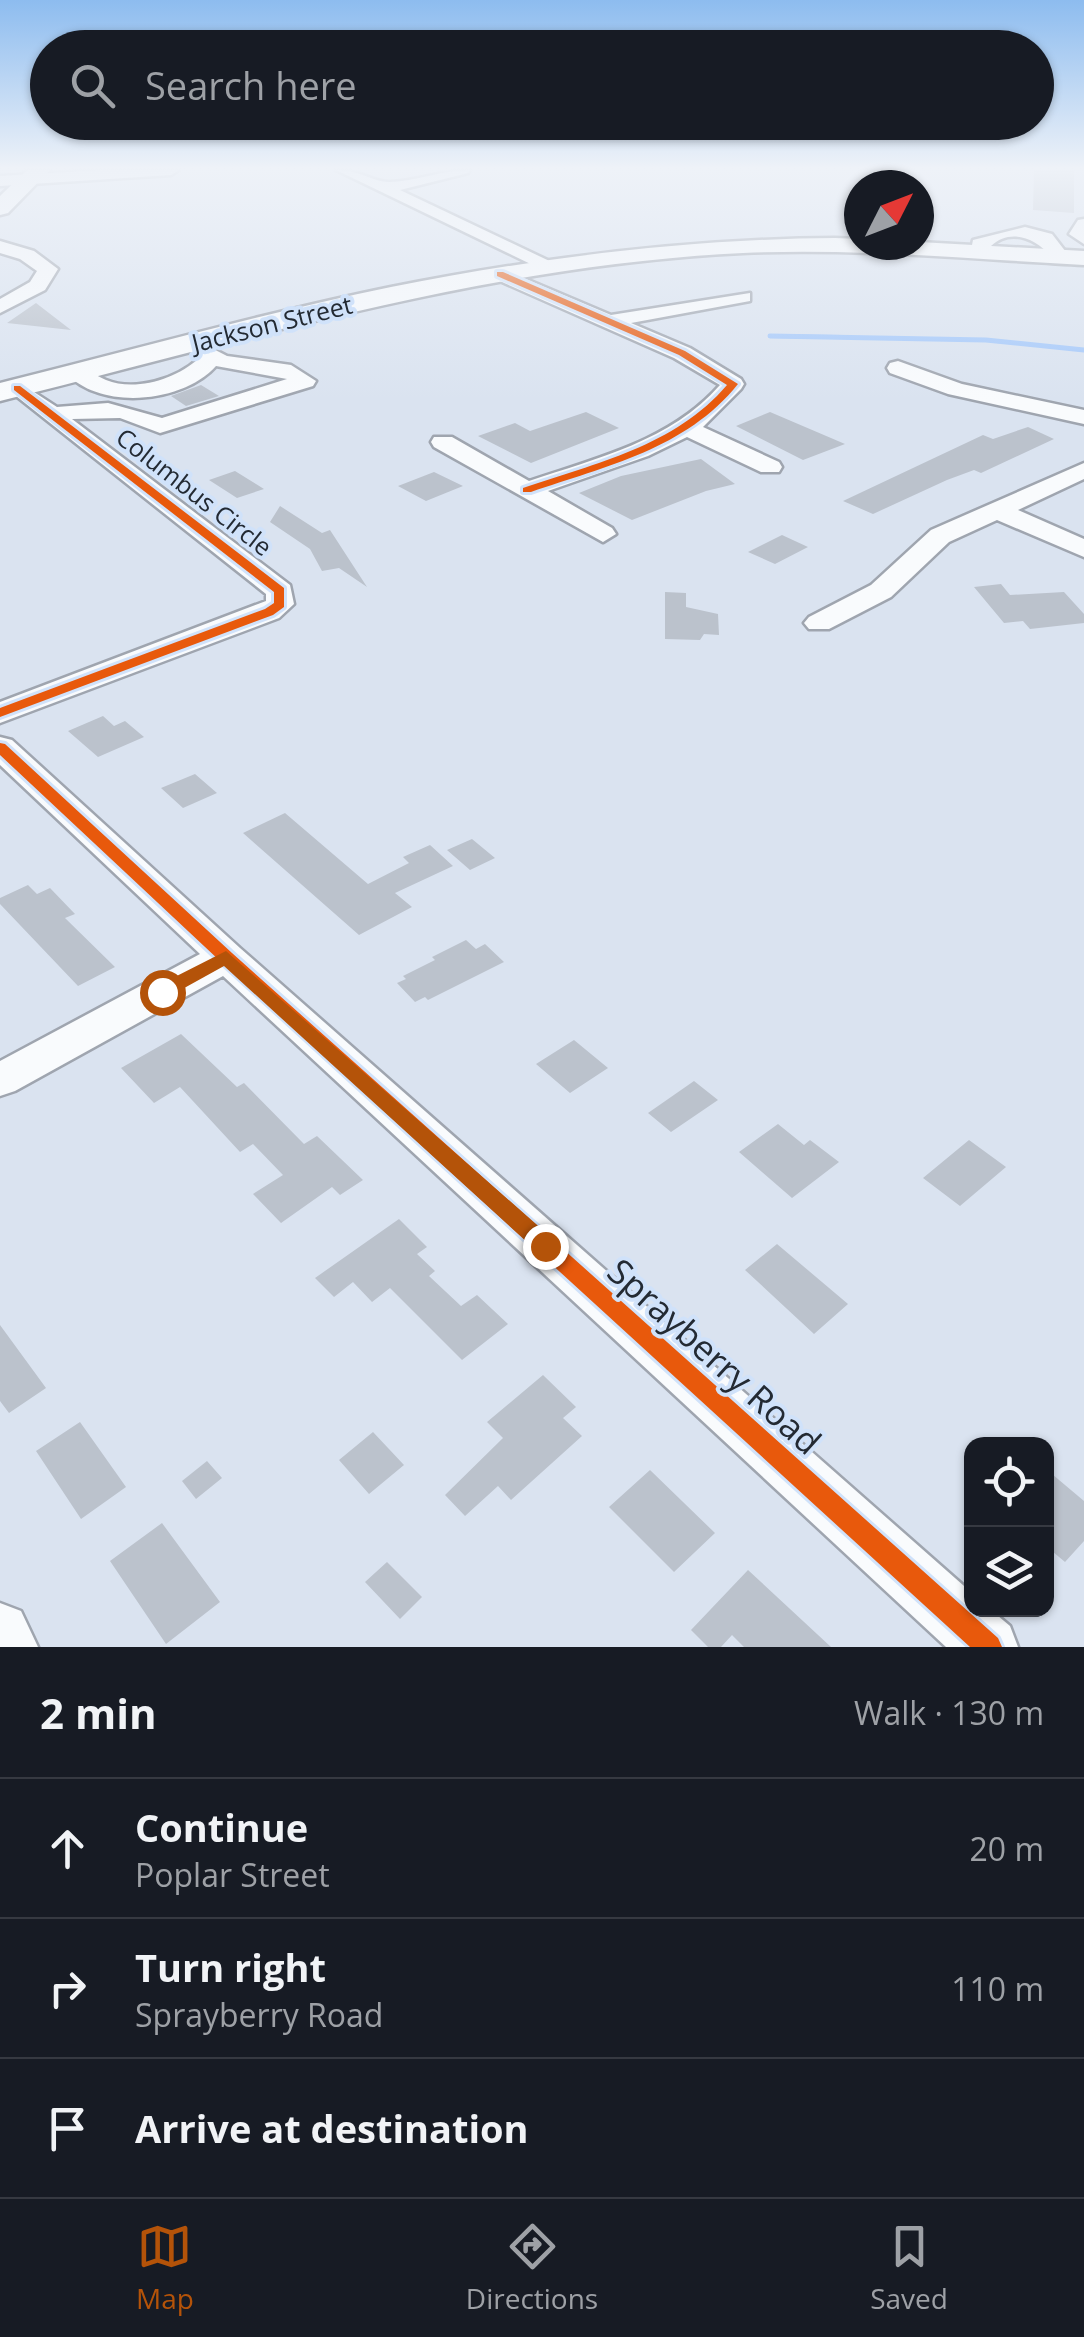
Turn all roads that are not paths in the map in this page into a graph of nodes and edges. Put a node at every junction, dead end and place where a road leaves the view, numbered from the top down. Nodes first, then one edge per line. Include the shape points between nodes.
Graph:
1 (0, 247) edge
2 (510, 247) edge
3 (745, 247) edge
4 (803, 247) edge
5 (1072, 257) edge
6 (550, 266) junction
7 (500, 274) junction
8 (743, 297) dead end
9 (0, 307) edge
10 (608, 321) junction
11 (202, 351) junction
12 (898, 368) dead end
13 (9, 390) edge
14 (54, 415) junction
15 (1084, 417) edge
16 (685, 426) junction
17 (443, 442) dead end
18 (770, 468) dead end
19 (1084, 470) edge
20 (527, 490) junction
21 (995, 510) junction
22 (603, 534) dead end
23 (1084, 549) edge
24 (819, 623) dead end
25 (0, 713) edge
26 (0, 747) edge
27 (226, 957) junction
28 (0, 1080) edge
29 (0, 1632) edge
30 (9, 1647) edge
31 (989, 1647) edge

1 - 9 street via 48,269 38,286
2 - 6 street
3 - 6 main road, Jackson Street
4 - 5 main road, Jackson Street
6 - 7 main road, Jackson Street
7 - 10 street
7 - 11 main road, Jackson Street via 390,295
8 - 10 street
10 - 16 street via 733,384
11 - 13 main road, Jackson Street
11 - 14 street via 305,381 160,426 131,410
12 - 15 street via 956,390
13 - 14 street, Columbus Circle
14 - 25 street, Columbus Circle via 280,591 280,604
16 - 18 street
16 - 20 street
17 - 20 street
19 - 21 street
20 - 22 street
21 - 23 street
21 - 24 street via 940,536 881,591
26 - 27 street, Sprayberry Road
27 - 28 street
27 - 31 street, Sprayberry Road
29 - 30 street

